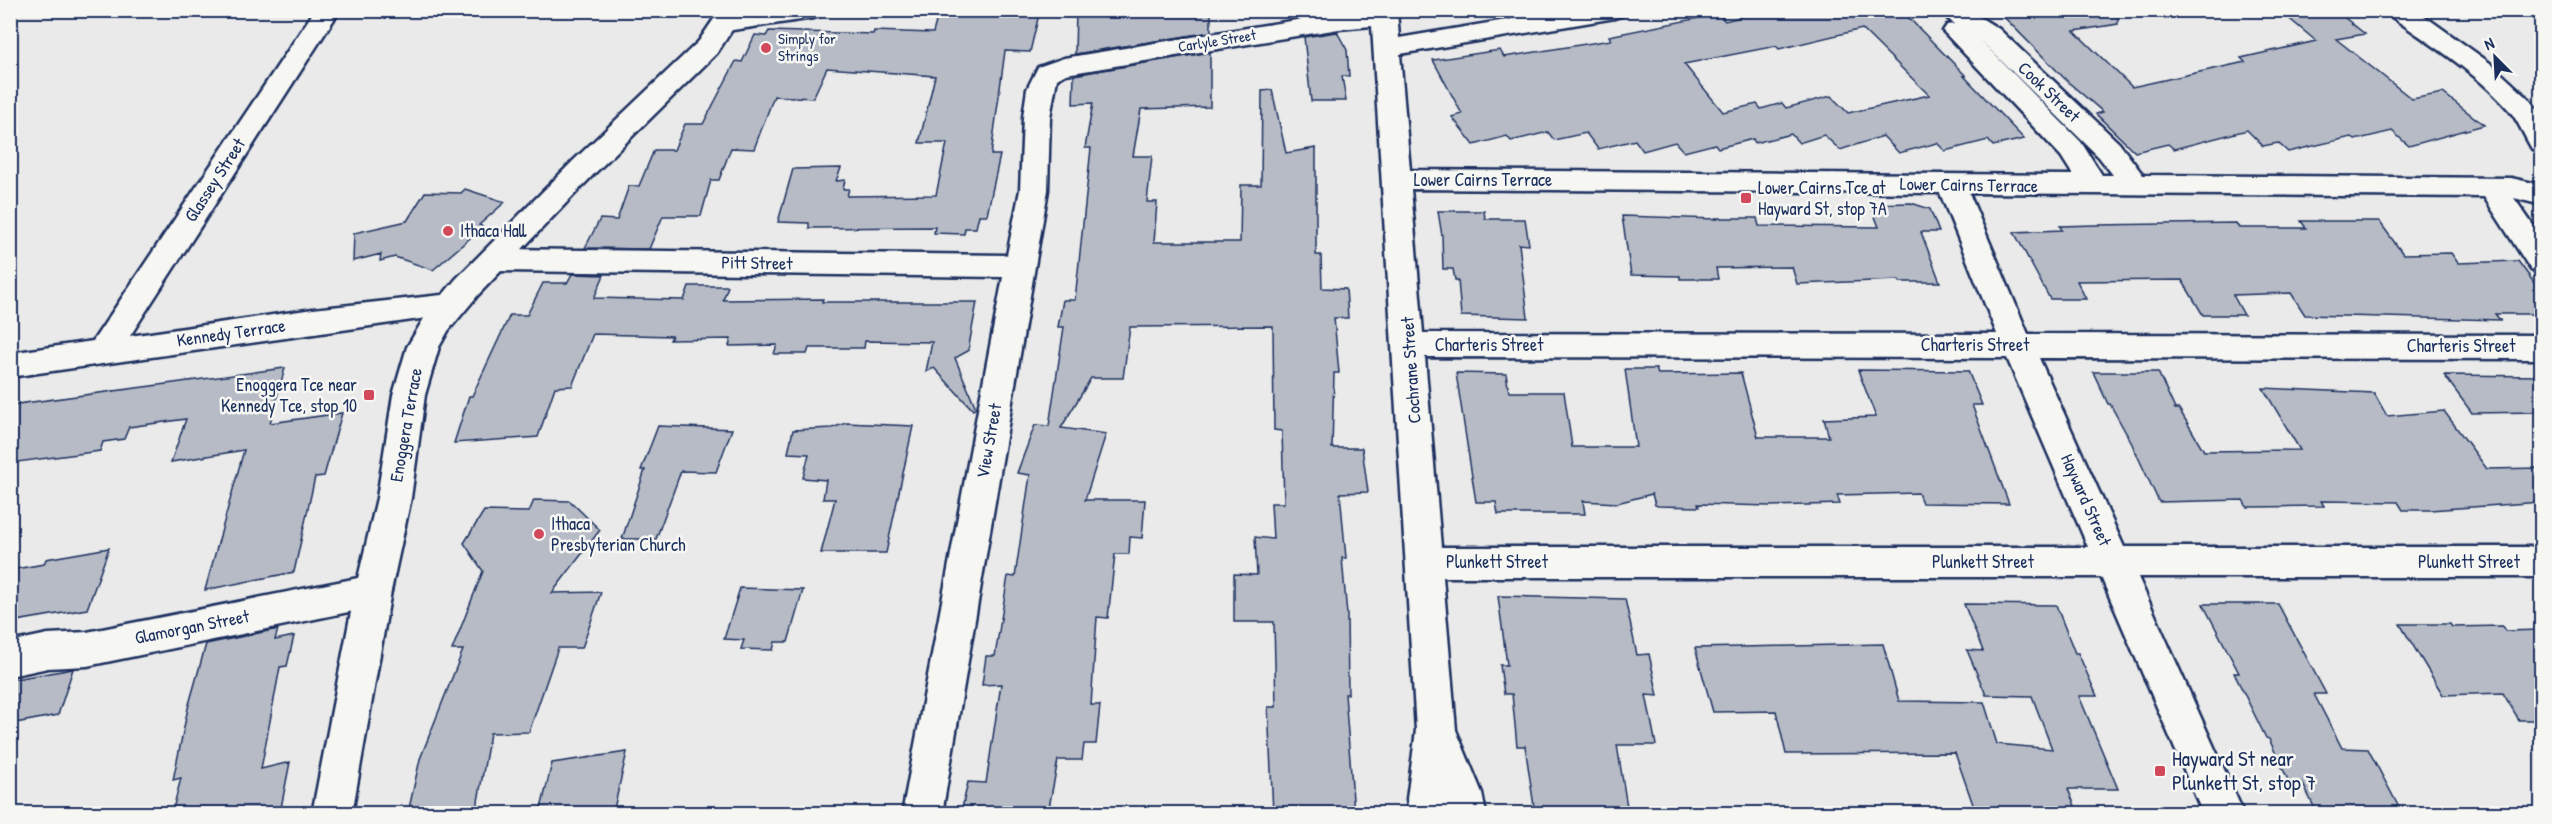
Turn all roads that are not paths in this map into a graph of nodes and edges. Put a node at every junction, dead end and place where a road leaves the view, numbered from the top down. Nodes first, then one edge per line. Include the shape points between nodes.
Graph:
1 (328, 10) edge
2 (814, 10) edge
3 (1616, 10) edge
4 (1949, 10) edge
5 (2398, 10) edge
6 (1384, 14) edge
7 (729, 17) edge
8 (1387, 48) junction
9 (1051, 71) joint
10 (2541, 143) edge
11 (1395, 179) junction
12 (1951, 185) junction
13 (2095, 186) junction
14 (2136, 186) junction
15 (2492, 188) junction
16 (2541, 195) edge
17 (494, 260) junction
18 (2541, 262) edge
19 (1021, 266) junction
20 (451, 305) junction
21 (1409, 345) junction
22 (2017, 345) junction
23 (2541, 347) edge
24 (104, 350) junction
25 (10, 365) edge
26 (2113, 561) junction
27 (1425, 562) junction
28 (2541, 562) edge
29 (374, 591) junction
30 (10, 659) edge
31 (1436, 730) junction
32 (332, 813) edge
33 (922, 813) edge
34 (1429, 813) edge
35 (1466, 813) edge
36 (2224, 813) edge

1 - 24 street, Glassey Street
2 - 7 street
3 - 8 street
4 - 13 street, Cook Street via 1955,30 1966,44 2071,149
4 - 14 street, Cook Street via 1990,35 2109,150
5 - 10 street via 2510,96 2533,123
6 - 8 street, Cochrane Street
6 - 9 street, Carlyle Street
7 - 17 street, Enoggera Terrace via 708,47
8 - 11 street, Cochrane Street
9 - 19 street, View Street via 1044,77 1037,118 1034,190
11 - 12 street, Lower Cairns Terrace
11 - 21 street, Cochrane Street
12 - 13 street, Lower Cairns Terrace
12 - 22 street, Hayward Street
13 - 14 street, Lower Cairns Terrace
14 - 15 street, Lower Cairns Terrace
15 - 16 street, Lower Cairns Terrace
15 - 18 street
17 - 19 street, Pitt Street
17 - 20 street, Enoggera Terrace
19 - 33 street, View Street
20 - 24 street, Kennedy Terrace
20 - 29 street, Enoggera Terrace via 436,323 416,365
21 - 22 street, Charteris Street
21 - 27 street, Cochrane Street
22 - 23 street, Charteris Street
22 - 26 street, Hayward Street
24 - 25 street, Kennedy Terrace
26 - 27 street, Plunkett Street
26 - 28 street, Plunkett Street
26 - 36 street, Hayward Street
27 - 31 street, Cochrane Street
29 - 30 street, Glamorgan Street via 87,649 48,651
29 - 32 street, Enoggera Terrace
31 - 34 street, Cochrane Street via 1427,799
31 - 35 street, Cochrane Street

